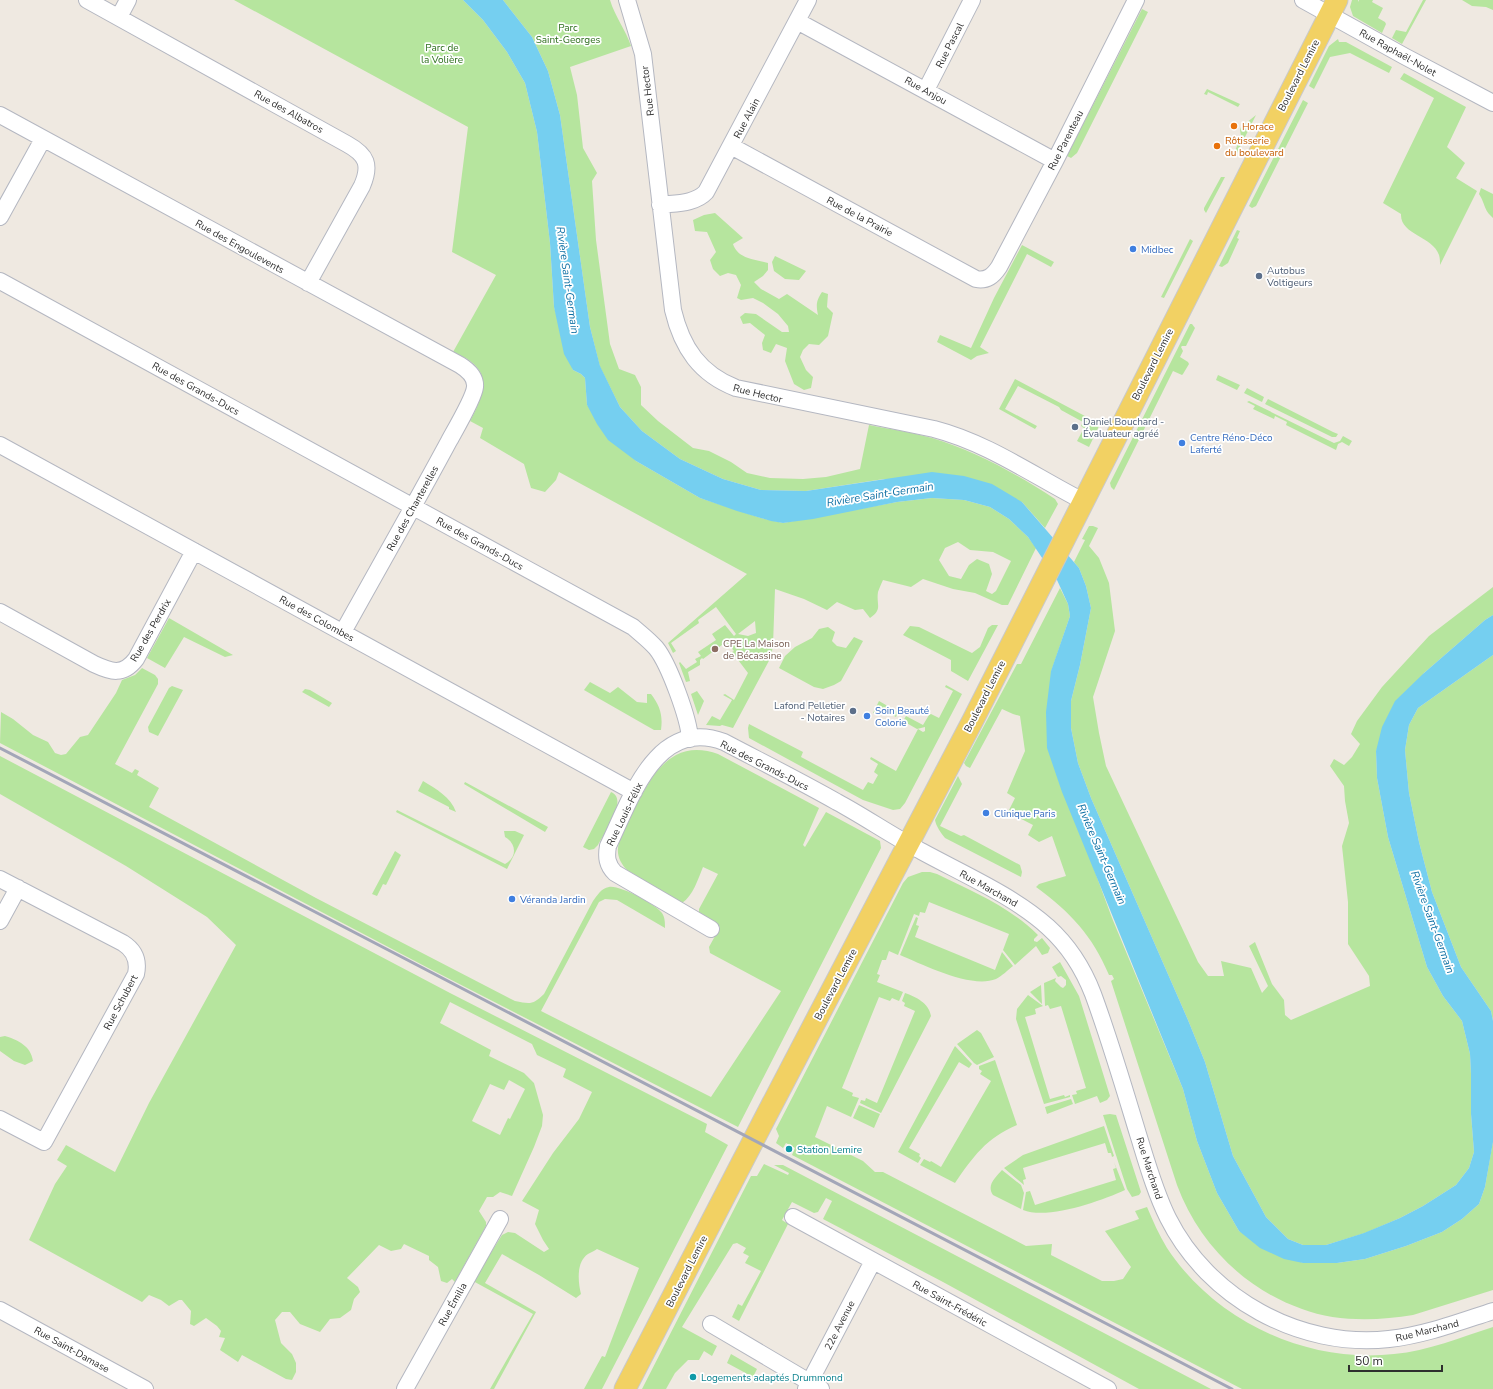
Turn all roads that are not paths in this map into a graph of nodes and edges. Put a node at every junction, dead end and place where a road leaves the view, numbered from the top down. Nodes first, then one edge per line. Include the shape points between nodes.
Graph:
1 (87, 0) edge
2 (128, 0) edge
3 (627, 0) edge
4 (808, 0) edge
5 (972, 0) edge
6 (1136, 0) edge
7 (1303, 0) edge
8 (1334, 8) edge
9 (118, 17) junction
10 (798, 21) junction
11 (926, 90) junction
12 (1493, 103) edge
13 (0, 115) edge
14 (43, 138) junction
15 (731, 146) junction
16 (1055, 161) junction
17 (660, 205) junction
18 (0, 218) edge
19 (990, 277) joint
20 (0, 281) edge
21 (308, 283) junction
22 (475, 382) joint
23 (0, 445) edge
24 (1083, 501) junction
25 (414, 507) junction
26 (194, 551) junction
27 (0, 612) edge
28 (343, 632) junction
29 (690, 739) junction
30 (634, 792) junction
31 (908, 844) junction
32 (0, 879) edge
33 (18, 888) junction
34 (0, 920) edge
35 (711, 929) dead end
36 (0, 1119) edge
37 (793, 1217) dead end
38 (500, 1219) dead end
39 (873, 1261) junction
40 (0, 1310) edge
41 (1493, 1312) edge
42 (711, 1324) dead end
43 (812, 1387) edge
44 (145, 1389) edge
45 (405, 1389) edge
46 (625, 1389) edge
47 (1108, 1389) edge

1 - 9 street, Rue des Albatros
2 - 9 street
3 - 17 street, Rue Hector via 643,54
4 - 10 street, Rue Alain
5 - 11 street, Rue Pascal
6 - 16 street, Rue Parenteau
7 - 8 street, Rue Raphaël-Nolet
8 - 12 street, Rue Raphaël-Nolet via 1404,56
8 - 24 main road, Boulevard Lemire
9 - 21 street, Rue des Albatros via 348,144 364,156 367,170 362,186
10 - 11 street, Rue Anjou
10 - 15 street, Rue Alain
11 - 16 street, Rue Anjou
13 - 14 street, Rue des Engoulevents
14 - 18 street
14 - 21 street, Rue des Engoulevents
15 - 17 street, Rue Alain via 706,192 690,201
15 - 19 street, Rue de la Prairie via 976,279
16 - 19 street, Rue Parenteau via 999,267
17 - 24 street, Rue Hector via 676,324 689,352 711,375 727,385 748,392 921,426 958,436
20 - 25 street, Rue des Grands-Ducs
21 - 22 street, Rue des Engoulevents via 467,370
22 - 25 street, Rue des Chanterelles via 465,411
23 - 26 street, Rue des Colombes
24 - 31 main road, Boulevard Lemire
25 - 28 street, Rue des Chanterelles
25 - 29 street, Rue des Grands-Ducs via 640,633 656,648 665,662
26 - 27 street, Rue des Perdrix via 136,659 121,670 109,670 94,664
26 - 28 street, Rue des Colombes
28 - 30 street, Rue des Colombes
29 - 30 street, Rue Louis-Félix via 665,749 650,766
29 - 31 street, Rue des Grands-Ducs via 724,742 837,802
30 - 35 street, Rue Louis-Félix via 608,846 606,854 610,867 623,878
31 - 41 street, Rue Marchand via 1020,906 1047,926 1072,952 1093,994 1166,1213 1191,1253 1226,1290 1280,1322 1312,1333 1349,1339 1380,1340 1408,1336
31 - 46 main road, Boulevard Lemire
32 - 33 street, Rue Schubert
33 - 34 street
33 - 36 street, Rue Schubert via 123,943 134,953 137,962 136,974 44,1142
37 - 39 street, Rue Saint-Frédéric
38 - 45 street, Rue Émilia
39 - 43 street, 22e Avenue
39 - 47 street, Rue Saint-Frédéric
40 - 44 street, Rue Saint-Damase
42 - 43 street

